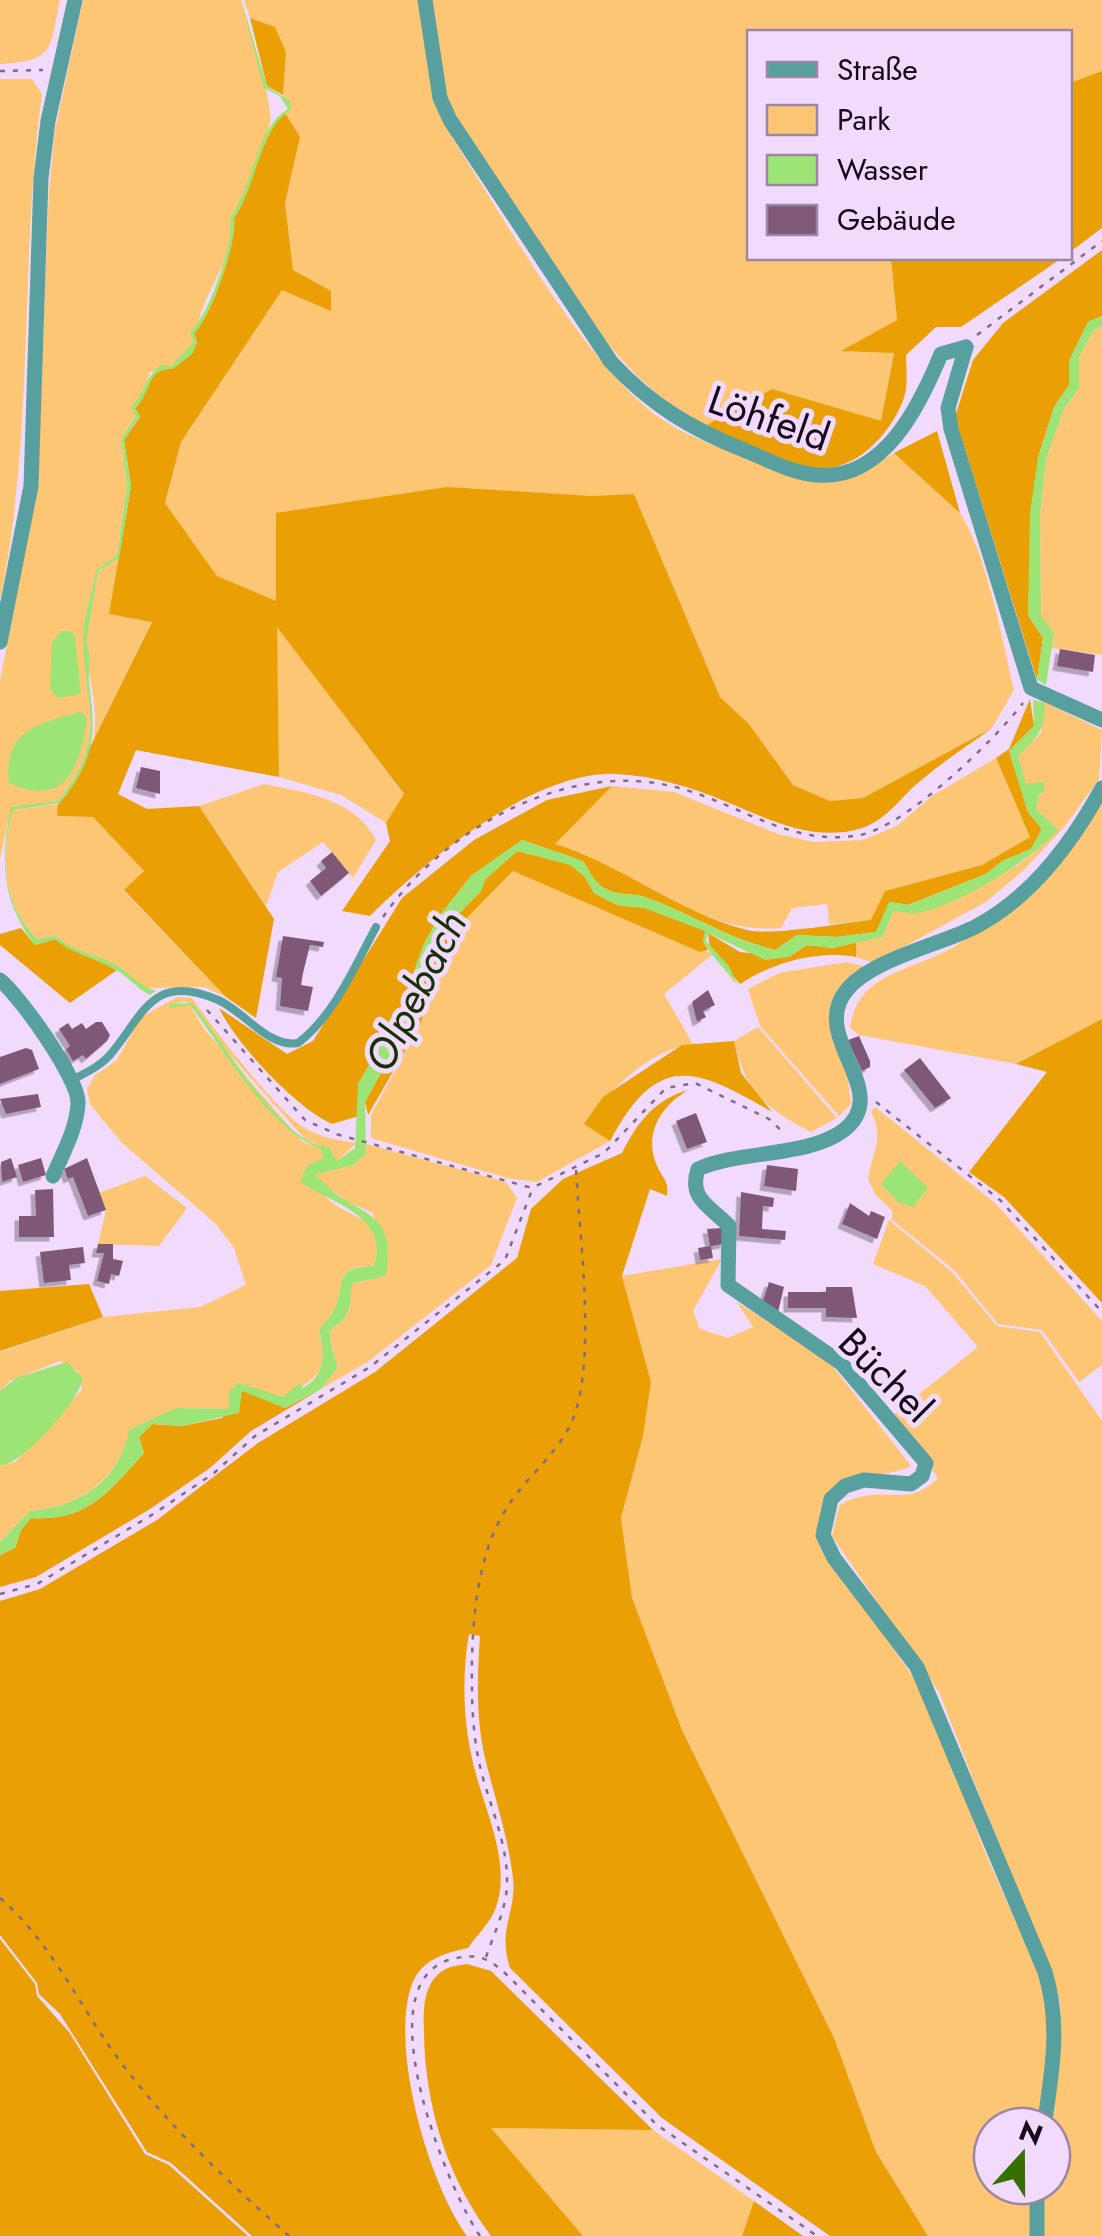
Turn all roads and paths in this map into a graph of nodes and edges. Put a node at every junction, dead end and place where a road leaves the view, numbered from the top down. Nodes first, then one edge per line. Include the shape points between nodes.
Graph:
1 (75, 0) edge
2 (424, 0) edge
3 (59, 70) junction
4 (0, 71) edge
5 (1102, 240) edge
6 (966, 348) junction
7 (0, 642) edge
8 (1038, 691) junction
9 (1102, 720) edge
10 (1102, 788) edge
11 (376, 927) joint
12 (0, 980) edge
13 (195, 992) junction
14 (70, 1081) junction
15 (863, 1092) junction
16 (799, 1147) junction
17 (576, 1168) junction
18 (53, 1176) dead end
19 (532, 1188) junction
20 (1102, 1312) edge
21 (0, 1594) edge
22 (0, 1898) edge
23 (486, 1956) junction
24 (1047, 2106) edge
25 (1037, 2206) edge
26 (289, 2236) edge
27 (480, 2236) edge
28 (818, 2236) edge
29 (1037, 2236) edge

1 - 3 street
2 - 6 street, Löhfeld via 440,98 461,138 611,362 671,416 795,471 838,476 882,452 924,397 941,354
3 - 4 path
3 - 7 street via 41,178 31,486
5 - 6 path via 988,323
6 - 8 street via 948,408 950,429
8 - 9 street
8 - 11 path via 897,822 861,835 814,837 780,829 673,786 613,779 577,784 544,793 472,834 422,870
10 - 15 street via 1073,840 991,915 863,975 844,992 834,1018
11 - 13 lane via 312,1033 298,1043 277,1041 224,1002
12 - 14 street via 30,1012
13 - 14 lane via 165,994 148,1004 108,1056
13 - 19 path via 305,1120
14 - 18 street via 78,1108
15 - 16 street, Büchel via 859,1113 843,1131
15 - 20 path via 1000,1200
16 - 17 path via 768,1119 696,1083 666,1088 604,1152
16 - 24 street, Büchel via 723,1158 698,1169 696,1198 729,1226 728,1285 841,1364 926,1463 911,1484 864,1480 844,1486 831,1499 823,1534 917,1667 1045,1972 1056,2009
17 - 19 path
17 - 23 path via 584,1336 573,1419 505,1510 487,1549 475,1625 478,1758 508,1884
19 - 21 path via 505,1260 370,1367 256,1436 214,1474 140,1522 37,1584
22 - 26 path via 182,2136
23 - 27 path via 441,1962 421,1985 415,2012 416,2080 434,2146
23 - 28 path via 657,2125
25 - 29 street

